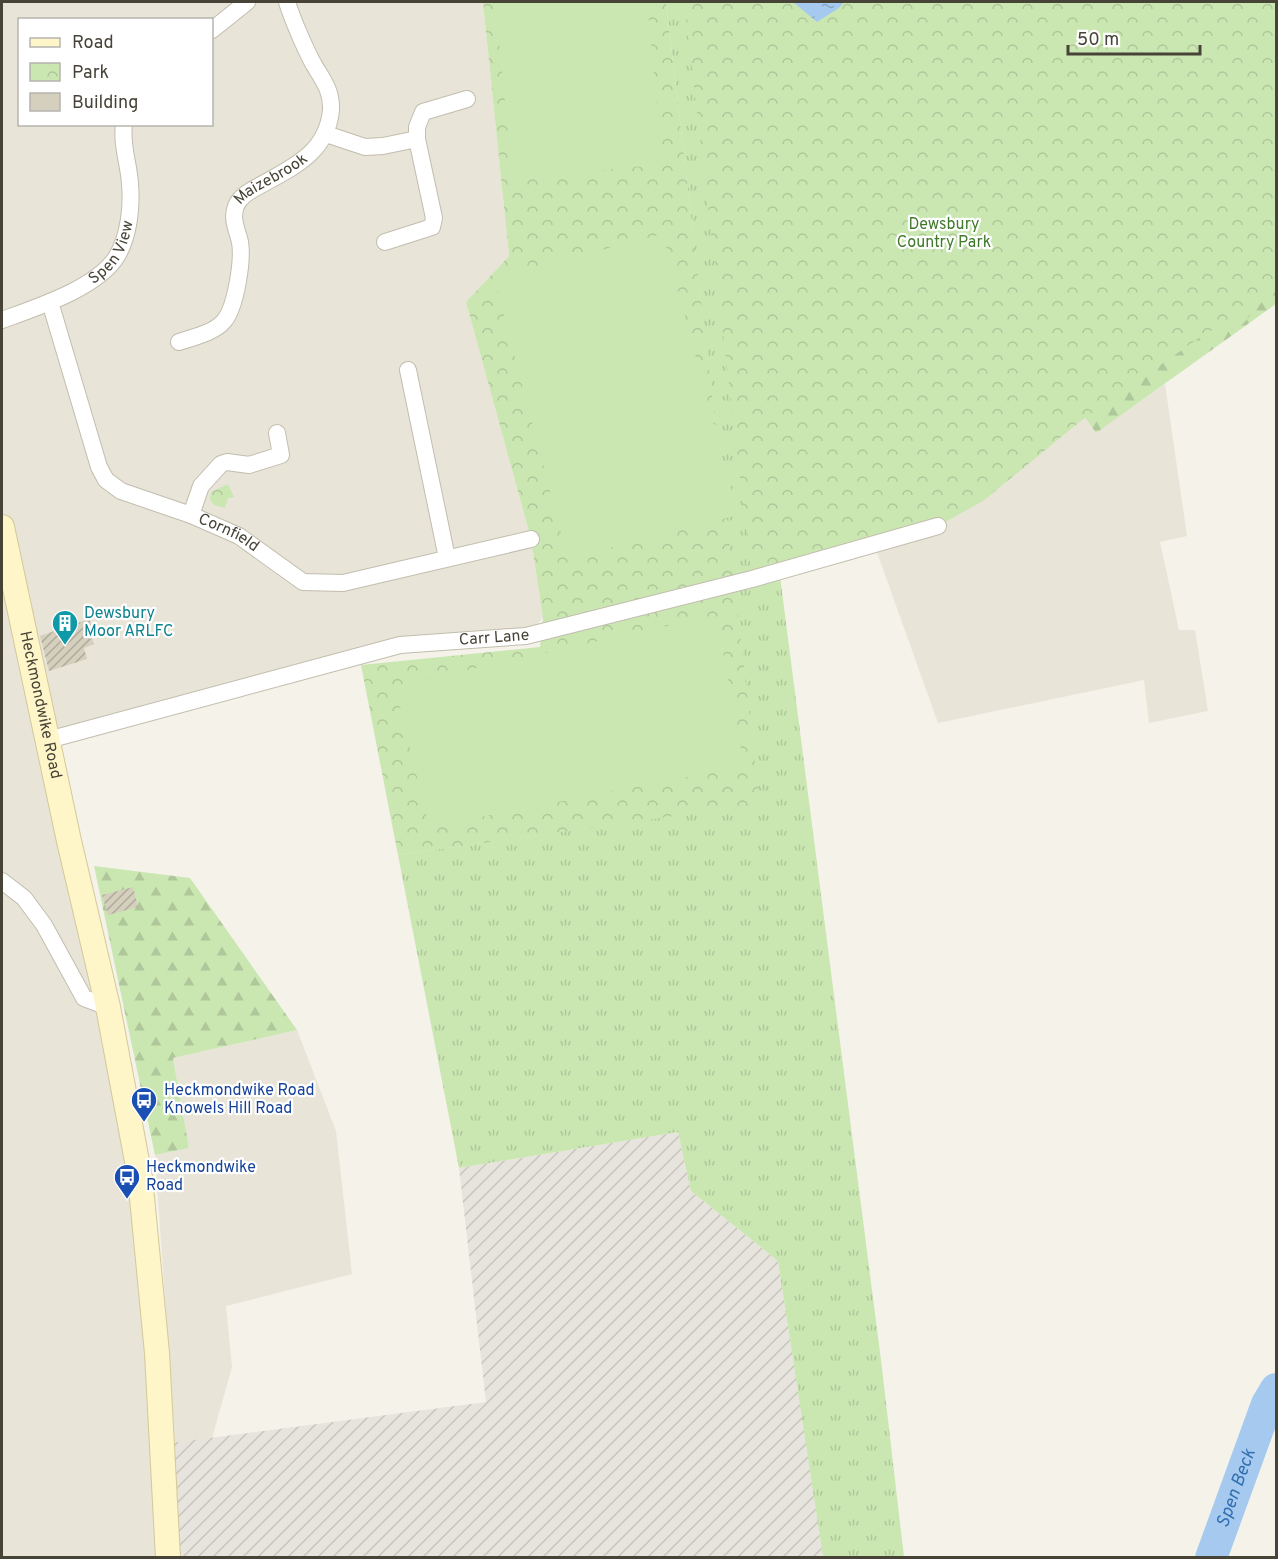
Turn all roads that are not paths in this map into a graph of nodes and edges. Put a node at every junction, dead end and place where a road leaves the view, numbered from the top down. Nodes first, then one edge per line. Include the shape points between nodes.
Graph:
1 (247, 2) edge
2 (287, 2) edge
3 (213, 29) edge
4 (467, 99) dead end
5 (124, 126) edge
6 (326, 134) junction
7 (417, 138) junction
8 (385, 242) dead end
9 (50, 302) junction
10 (2, 320) edge
11 (179, 342) dead end
12 (408, 370) dead end
13 (277, 433) dead end
14 (191, 514) junction
15 (938, 526) dead end
16 (2, 527) edge
17 (531, 539) dead end
18 (447, 558) junction
19 (48, 740) junction
20 (2, 881) edge
21 (108, 1007) junction
22 (168, 1557) edge

1 - 3 street
2 - 6 street via 313,64 329,90 331,110
4 - 7 street via 423,112
5 - 9 street, Spen View via 130,184 128,224 118,255 105,270
6 - 7 street via 365,147
6 - 11 street, Maizebrook via 315,150 247,193 236,205 234,218 241,255 231,310 215,328
7 - 8 street via 434,218 432,227
9 - 10 street, Spen View
9 - 14 street, Cornfield via 99,468 106,480 121,491
12 - 18 street
13 - 14 street via 281,455 249,465 221,464 201,486
14 - 18 street, Cornfield via 239,536 303,582 343,583
15 - 19 street, Carr Lane via 752,579 526,636 400,645
16 - 19 main road, Heckmondwike Road
17 - 18 street, Cornfield
19 - 21 main road, Heckmondwike Road
20 - 21 street via 24,898 44,925 84,998
21 - 22 main road, Heckmondwike Road via 140,1177 157,1353

